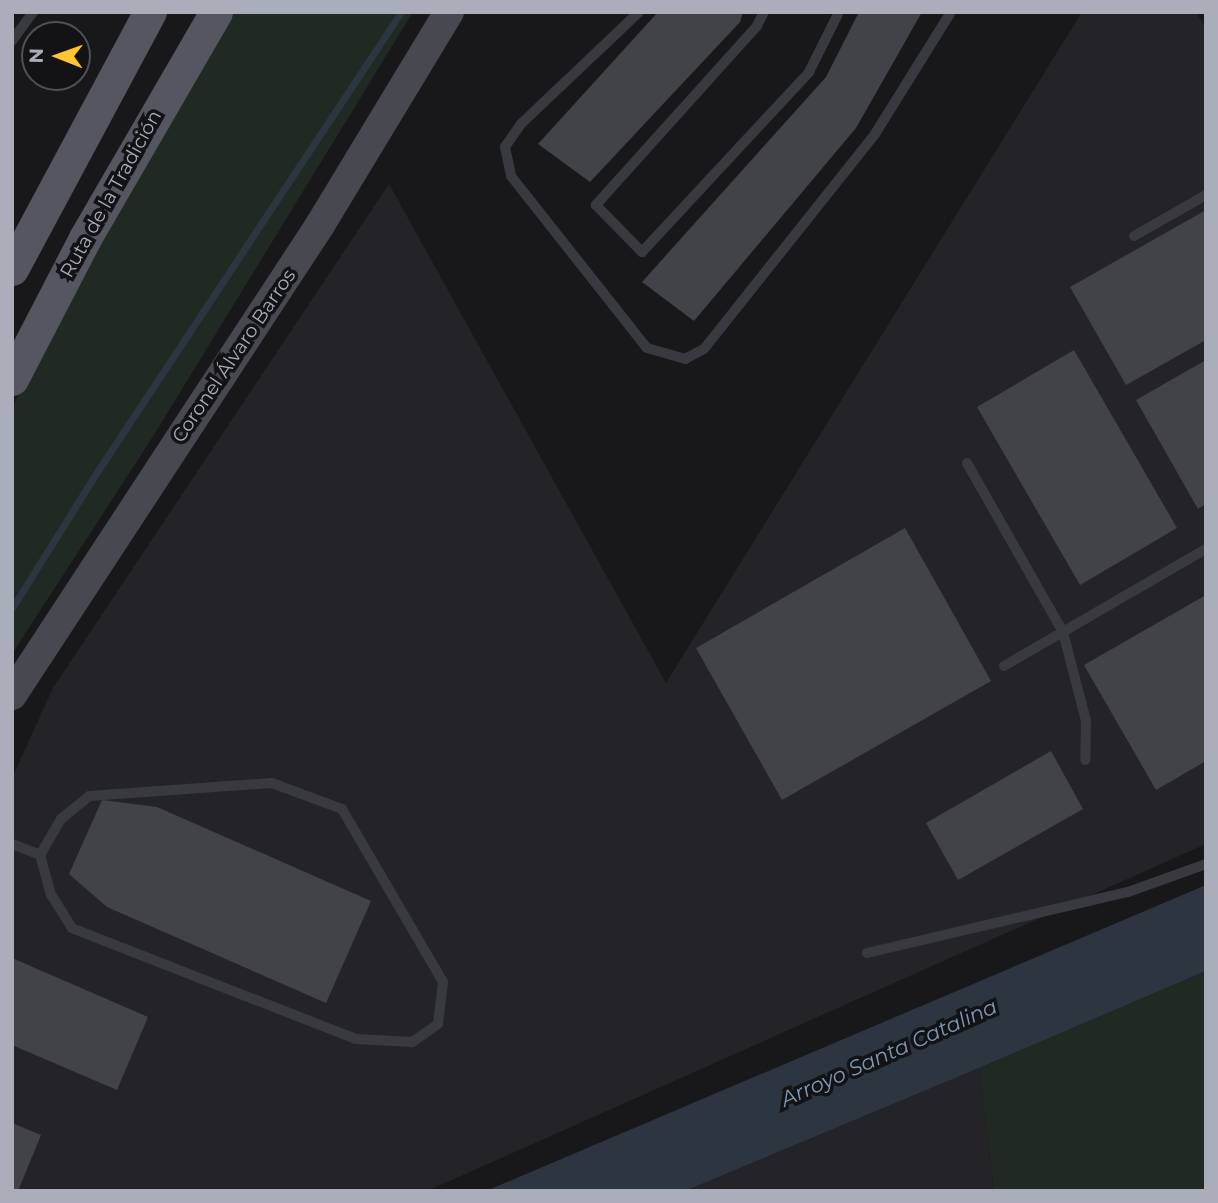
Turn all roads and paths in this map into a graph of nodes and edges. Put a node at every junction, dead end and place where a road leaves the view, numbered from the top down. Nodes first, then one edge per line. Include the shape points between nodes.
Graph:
1 (33, 12) edge
2 (150, 12) edge
3 (216, 12) edge
4 (449, 12) edge
5 (639, 12) edge
6 (764, 12) edge
7 (839, 12) edge
8 (951, 12) edge
9 (12, 41) edge
10 (1206, 195) edge
11 (1133, 236) dead end
12 (12, 270) edge
13 (12, 379) edge
14 (967, 463) dead end
15 (1206, 549) edge
16 (1063, 632) junction
17 (1004, 666) dead end
18 (12, 695) edge
19 (1085, 761) dead end
20 (12, 844) edge
21 (40, 855) junction
22 (1206, 864) edge
23 (867, 953) dead end

1 - 9 lane
2 - 12 main road
3 - 13 main road, Ruta de la Tradición via 92,226
4 - 18 main road, Coronel Álvaro Barros via 320,225
5 - 8 lane via 521,124 505,147 512,176 647,348 685,359 704,349 875,134
6 - 7 lane via 757,26 596,205 642,252 809,72
10 - 11 lane
14 - 16 lane
15 - 16 lane
16 - 17 lane
16 - 19 lane via 1086,721
20 - 21 lane
21 - 21 lane via 51,895 72,929 355,1039 412,1042 438,1024 443,982 342,809 272,783 89,796 61,819
22 - 23 lane via 1128,892

